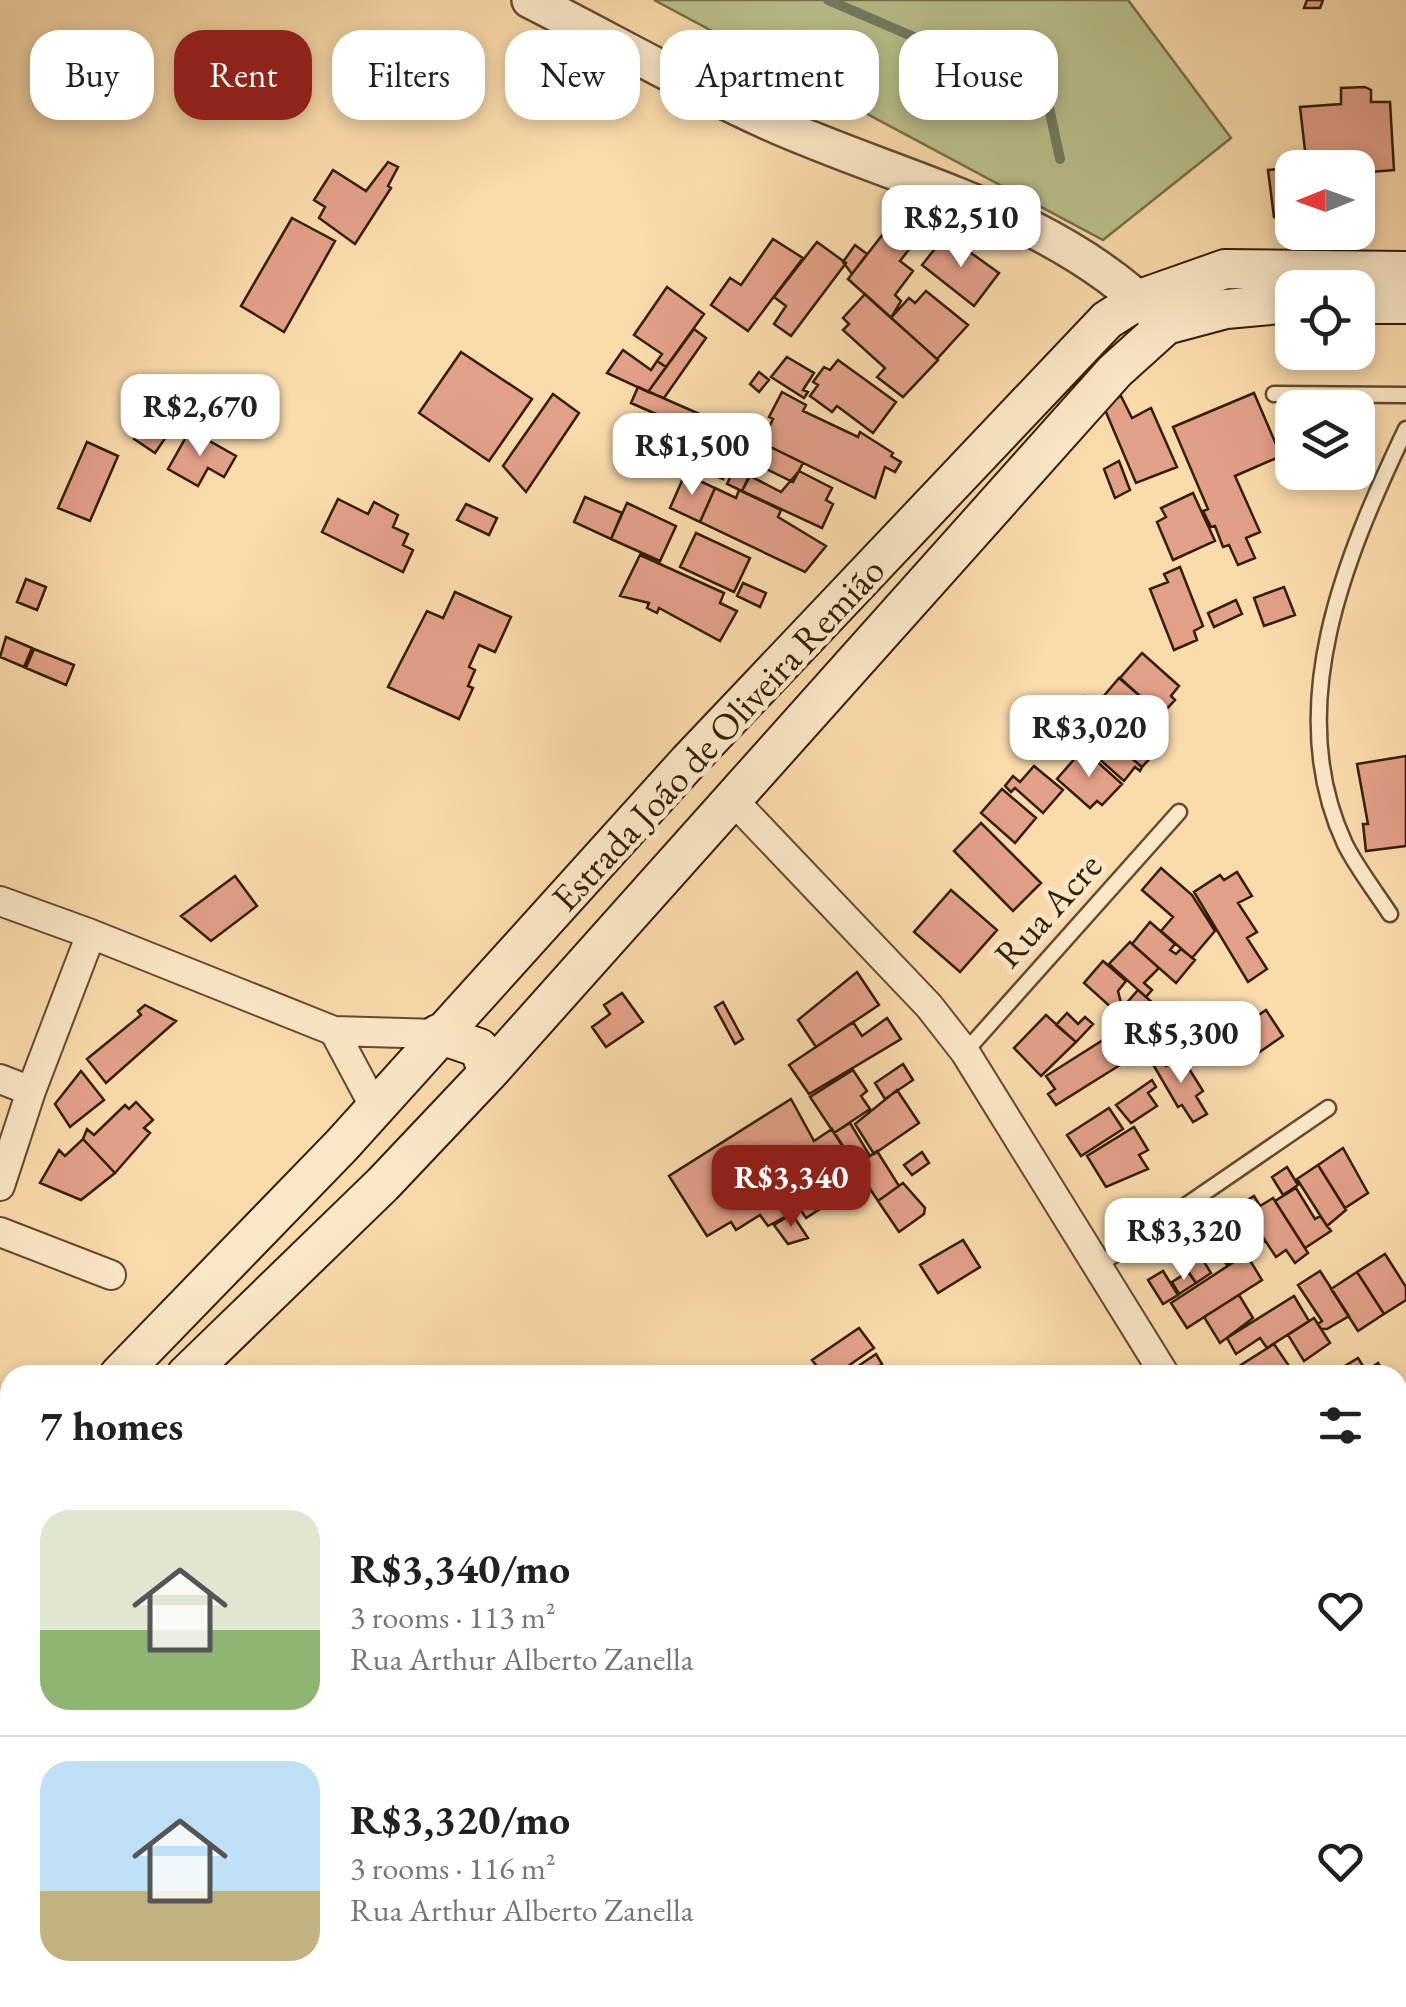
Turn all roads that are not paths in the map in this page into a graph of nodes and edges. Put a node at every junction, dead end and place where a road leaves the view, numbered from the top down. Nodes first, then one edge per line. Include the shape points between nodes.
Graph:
1 (530, 0) edge
2 (1406, 271) edge
3 (1375, 304) edge
4 (1406, 304) edge
5 (1275, 305) edge
6 (1153, 312) junction
7 (1274, 394) dead end
8 (1406, 395) edge
9 (1406, 429) edge
10 (732, 798) junction
11 (1179, 812) dead end
12 (0, 901) edge
13 (1390, 914) dead end
14 (91, 934) junction
15 (334, 1031) junction
16 (438, 1034) junction
17 (965, 1052) junction
18 (488, 1074) junction
19 (0, 1079) edge
20 (31, 1091) junction
21 (374, 1106) junction
22 (1328, 1108) dead end
23 (0, 1186) edge
24 (0, 1232) edge
25 (1096, 1267) junction
26 (111, 1275) dead end
27 (129, 1365) edge
28 (196, 1365) edge
29 (1159, 1365) edge

1 - 6 street via 768,122 1030,227
2 - 6 main road, Estrada João de Oliveira Remião via 1225,269
3 - 4 main road
5 - 6 main road, Estrada João de Oliveira Remião
6 - 10 main road, Estrada João de Oliveira Remião via 1115,370
6 - 16 main road, Estrada João de Oliveira Remião via 1084,342
7 - 8 lane
9 - 13 lane via 1368,510 1326,640 1316,725 1346,844
10 - 17 street via 904,978
10 - 18 main road, Estrada João de Oliveira Remião
11 - 17 lane, Rua Acre
12 - 14 street
14 - 15 street
14 - 20 street
15 - 16 street
15 - 21 street
16 - 18 main road via 479,1048
16 - 21 main road, Estrada João de Oliveira Remião
17 - 25 street
18 - 28 main road, Estrada João de Oliveira Remião
19 - 20 street
20 - 23 street
21 - 27 main road, Estrada João de Oliveira Remião
22 - 25 lane
24 - 26 street
25 - 29 street

